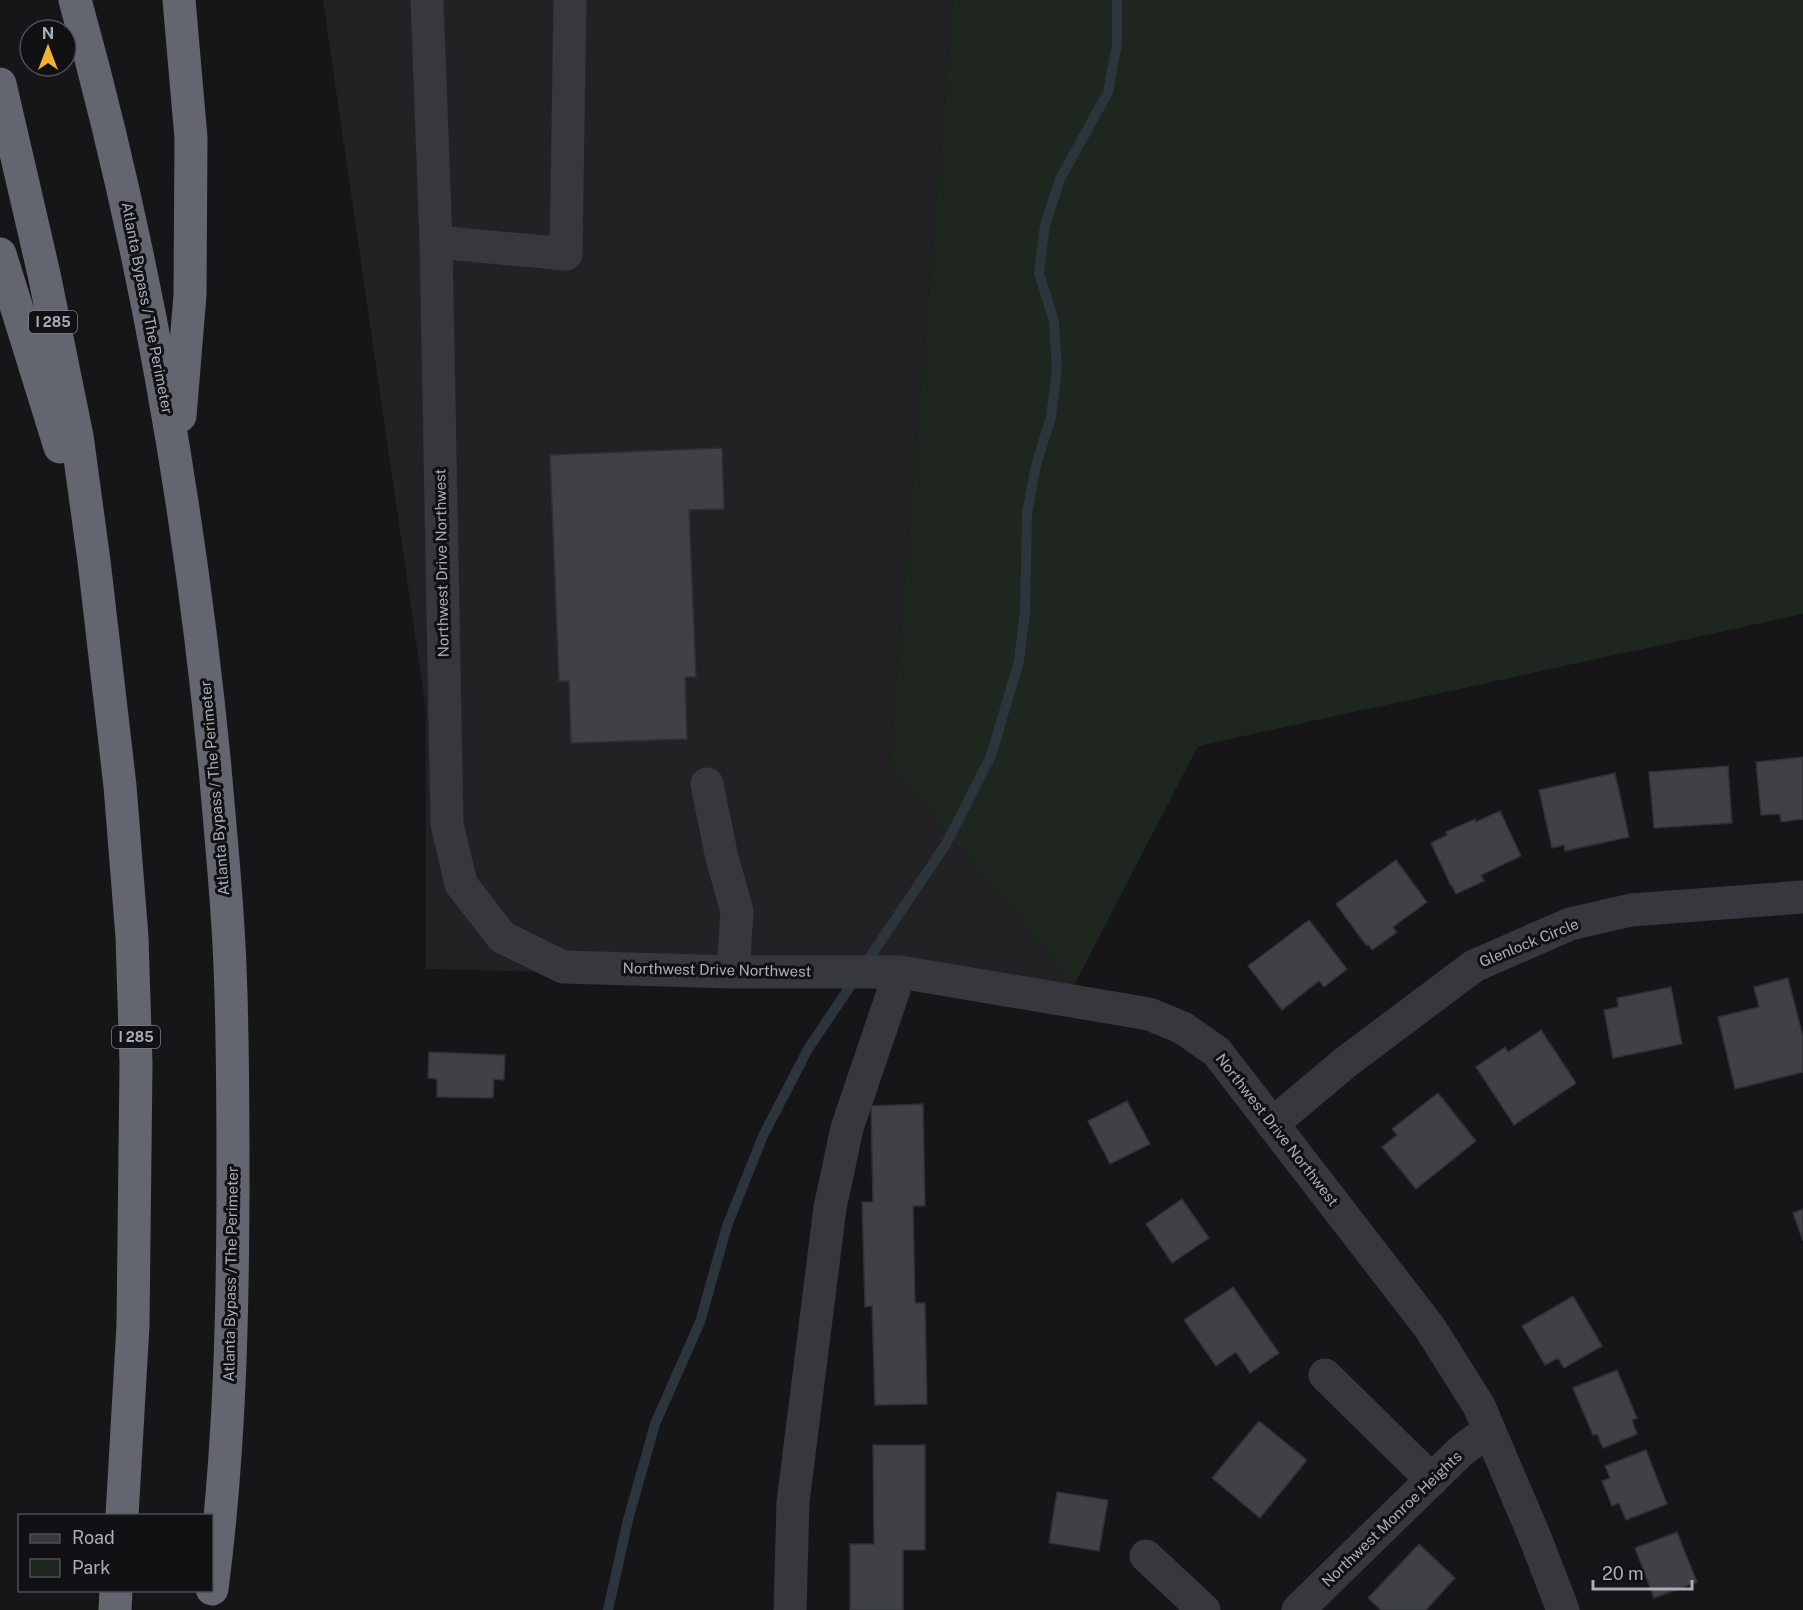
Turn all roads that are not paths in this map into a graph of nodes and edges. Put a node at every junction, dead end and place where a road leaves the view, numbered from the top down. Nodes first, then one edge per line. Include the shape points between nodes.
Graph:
1 (75, 0) edge
2 (178, 0) edge
3 (427, 0) edge
4 (570, 0) edge
5 (0, 84) edge
6 (436, 242) junction
7 (0, 254) edge
8 (176, 457) junction
9 (94, 561) junction
10 (707, 784) dead end
11 (1803, 897) edge
12 (733, 972) junction
13 (900, 972) junction
14 (1272, 1124) junction
15 (1325, 1375) dead end
16 (1489, 1430) junction
17 (1432, 1480) junction
18 (122, 1514) edge
19 (1146, 1556) dead end
20 (213, 1575) edge
21 (116, 1592) edge
22 (211, 1592) edge
23 (115, 1610) edge
24 (209, 1610) edge
25 (790, 1610) edge
26 (1204, 1610) edge
27 (1298, 1610) edge
28 (1563, 1610) edge

1 - 8 highway, Atlanta Bypass / The Perimeter via 124,191
2 - 8 highway via 191,149 190,295
3 - 6 street, Northwest Drive Northwest
4 - 6 street via 566,254
5 - 9 highway, I 285 via 77,436
6 - 12 street, Northwest Drive Northwest via 447,824 461,884 502,937 563,966
7 - 9 highway
8 - 20 highway, Atlanta Bypass / The Perimeter via 208,700 229,944 233,1267 229,1389
9 - 18 highway, I 285 via 120,786 132,937 136,1064 133,1325
10 - 12 street via 737,911
11 - 14 street, Glenlock Circle via 1631,910 1570,924 1474,966 1346,1062
12 - 13 street, Northwest Drive Northwest
13 - 14 street, Northwest Drive Northwest via 1149,1014 1174,1024 1217,1052
13 - 25 street via 847,1128 830,1208 793,1502
14 - 16 street, Northwest Drive Northwest via 1430,1328 1479,1406
15 - 17 street
16 - 17 street, Northwest Monroe Heights
16 - 28 street, Northwest Drive Northwest
17 - 27 street, Northwest Monroe Heights
19 - 26 street
21 - 23 highway
22 - 24 highway, Atlanta Bypass / The Perimeter

